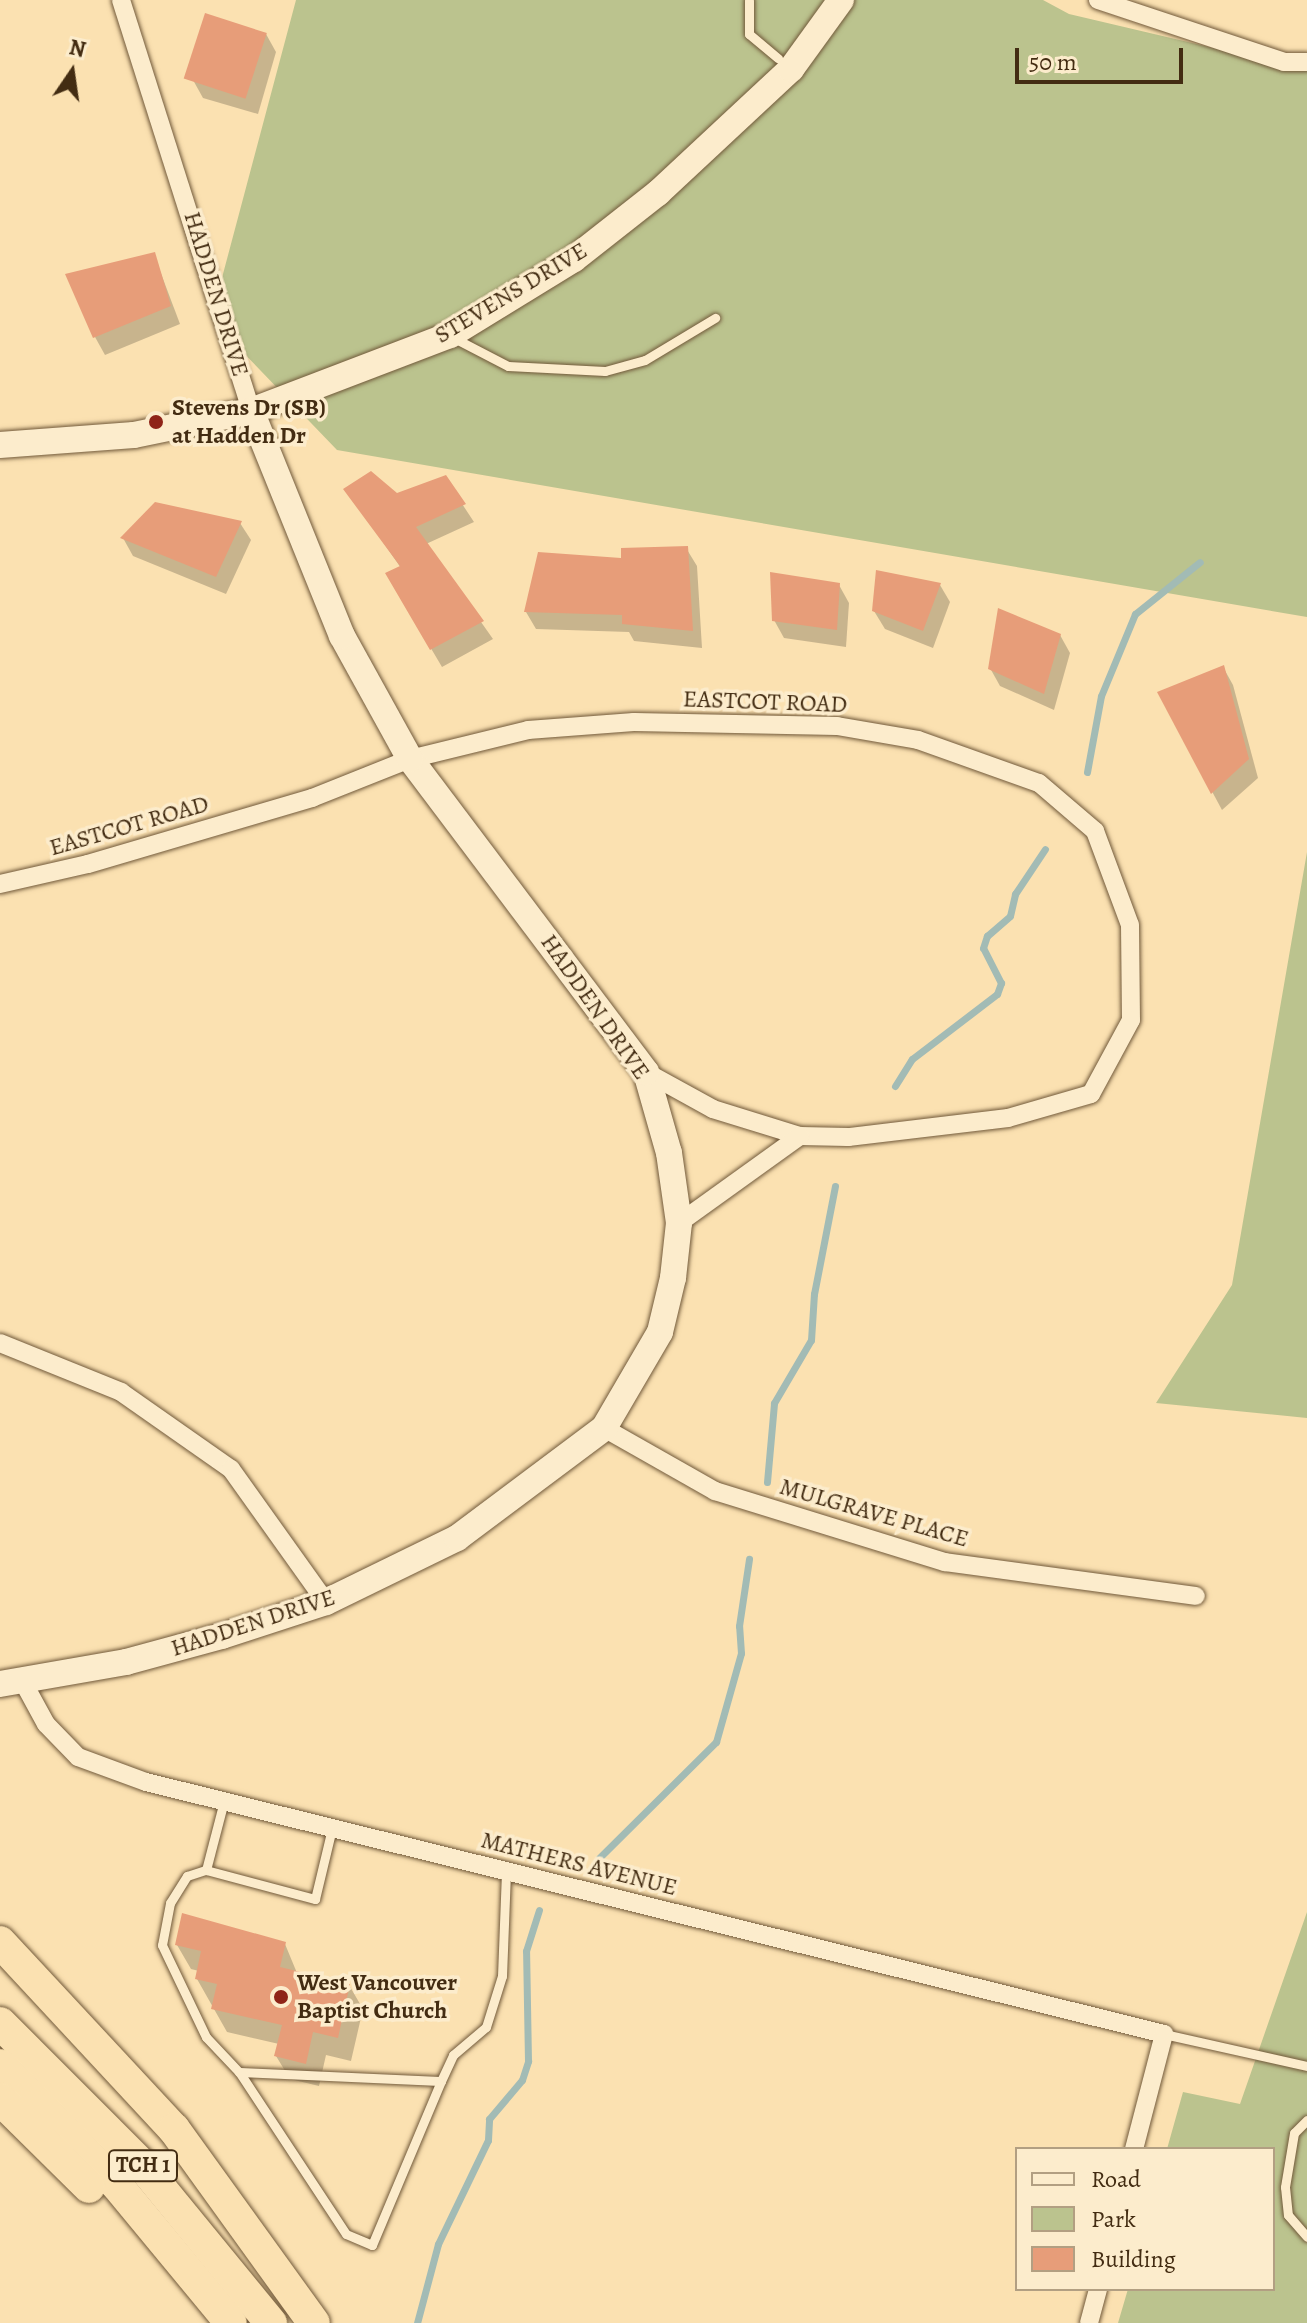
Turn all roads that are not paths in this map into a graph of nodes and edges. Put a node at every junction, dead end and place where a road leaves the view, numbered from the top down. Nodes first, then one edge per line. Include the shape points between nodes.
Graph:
1 (121, 0) edge
2 (749, 0) edge
3 (841, 0) edge
4 (1098, 0) edge
5 (778, 58) dead end
6 (1307, 62) edge
7 (715, 318) dead end
8 (450, 335) junction
9 (251, 411) junction
10 (0, 445) edge
11 (410, 759) junction
12 (0, 884) edge
13 (646, 1072) junction
14 (800, 1136) junction
15 (679, 1223) junction
16 (0, 1343) edge
17 (604, 1428) junction
18 (1196, 1596) dead end
19 (326, 1602) junction
20 (11, 1682) edge
21 (224, 1801) junction
22 (332, 1828) junction
23 (206, 1870) junction
24 (506, 1871) junction
25 (0, 1942) edge
26 (0, 2023) edge
27 (1164, 2034) junction
28 (0, 2065) edge
29 (1307, 2066) edge
30 (239, 2072) junction
31 (441, 2081) junction
32 (0, 2099) edge
33 (1307, 2120) edge
34 (1135, 2147) edge
35 (1307, 2237) edge
36 (1097, 2291) edge
37 (212, 2323) edge
38 (231, 2323) edge
39 (271, 2323) edge
40 (314, 2323) edge
41 (1089, 2323) edge

1 - 9 street, HADDEN DRIVE
2 - 5 lane via 749,34
3 - 8 street, STEVENS DRIVE via 791,69 658,193 574,259
4 - 6 street via 1284,62
7 - 8 lane via 645,360 605,371 508,366
8 - 9 street, STEVENS DRIVE
9 - 10 street, STEVENS DRIVE via 134,435
9 - 11 street, HADDEN DRIVE via 342,636
11 - 12 street, EASTCOT ROAD via 312,798 88,864
11 - 13 street, HADDEN DRIVE
11 - 14 street, EASTCOT ROAD via 543,729 634,722 837,726 918,740 1039,783 1095,831 1130,925 1131,1020 1091,1094 1008,1118 848,1137
13 - 14 street, EASTCOT ROAD via 713,1109
13 - 15 street, HADDEN DRIVE via 669,1153
14 - 15 street
15 - 17 street, HADDEN DRIVE via 660,1332
16 - 19 street via 121,1392 231,1469
17 - 18 street, MULGRAVE PLACE via 715,1491 945,1562
17 - 19 street, HADDEN DRIVE via 457,1538
19 - 20 street, HADDEN DRIVE via 126,1662
20 - 21 street, MATHERS AVENUE via 78,1757 146,1782
21 - 22 street, MATHERS AVENUE
21 - 23 lane
22 - 23 lane via 315,1899
22 - 24 street, MATHERS AVENUE
23 - 30 lane via 187,1876 170,1903 162,1945 206,2037
24 - 27 street, MATHERS AVENUE
24 - 31 lane via 502,1976 486,2027 453,2055
25 - 40 highway via 174,2129
26 - 39 highway, TCH 1 via 140,2163
27 - 29 lane
27 - 34 street
28 - 38 highway, TCH 1 via 116,2184
30 - 31 lane
30 - 31 lane via 346,2234 372,2245
32 - 37 highway via 98,2196
33 - 35 lane via 1294,2133 1285,2187 1288,2215
36 - 41 street

